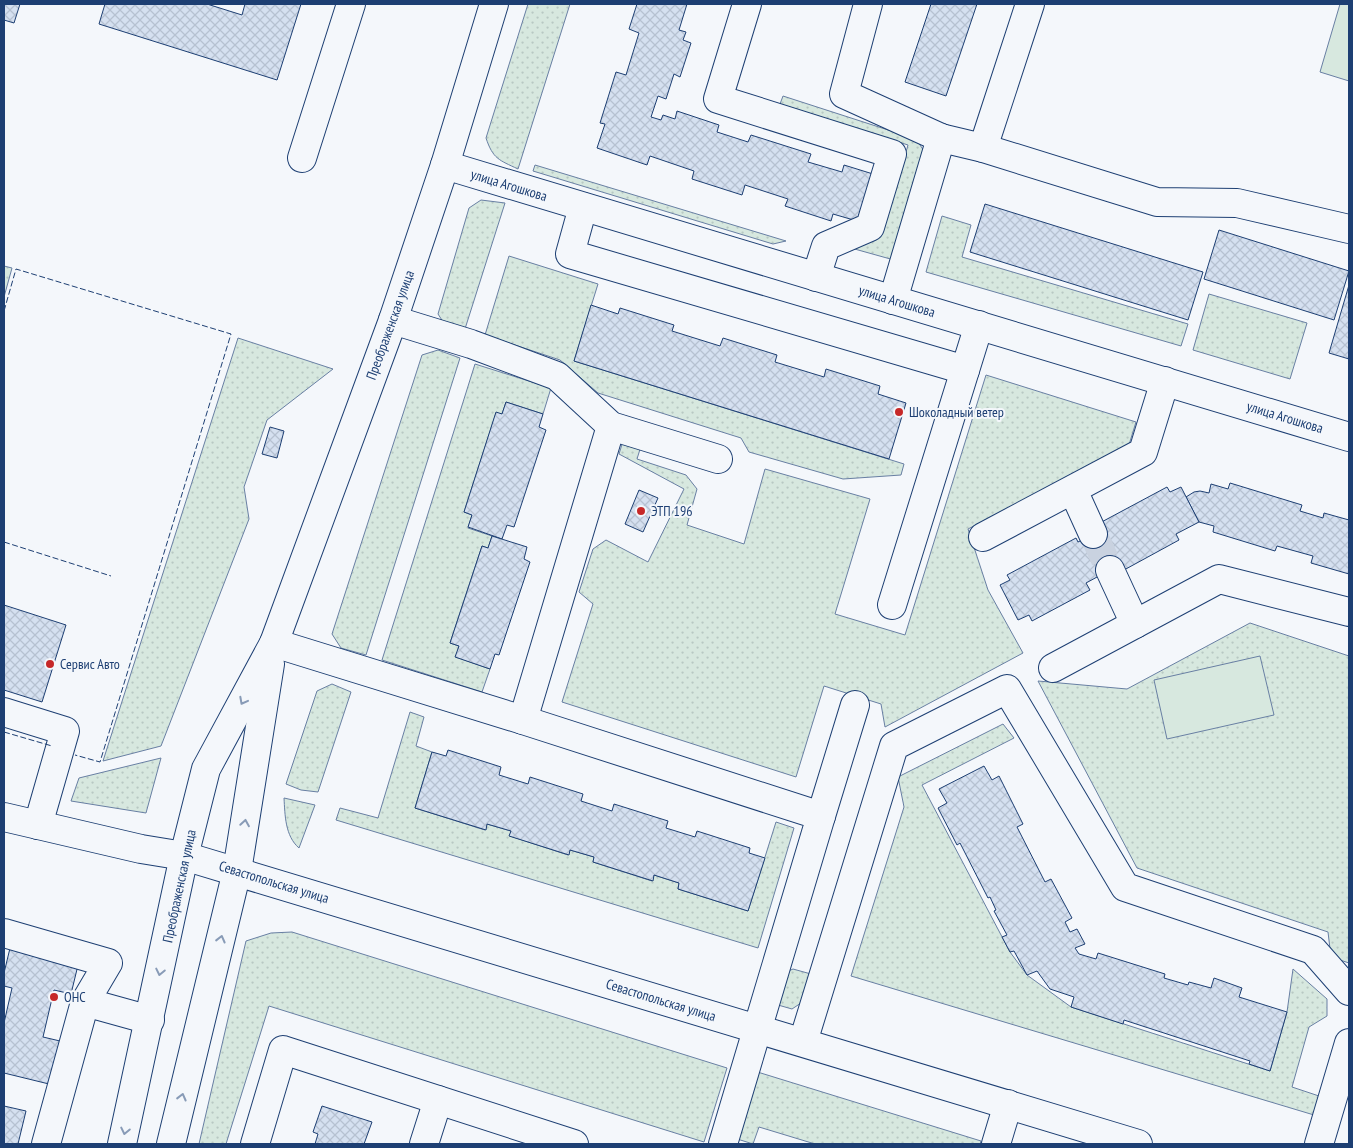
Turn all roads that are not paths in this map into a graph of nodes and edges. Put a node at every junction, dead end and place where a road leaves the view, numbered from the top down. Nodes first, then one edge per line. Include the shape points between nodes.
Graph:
1 (350, 4) edge
2 (494, 4) edge
3 (747, 4) edge
4 (868, 4) edge
5 (1030, 4) edge
6 (941, 138) junction
7 (983, 148) junction
8 (302, 158) dead end
9 (445, 165) junction
10 (583, 207) junction
11 (1349, 228) edge
12 (816, 277) junction
13 (892, 300) junction
14 (393, 320) junction
15 (978, 325) junction
16 (965, 370) junction
17 (1165, 381) junction
18 (611, 426) junction
19 (1349, 437) edge
20 (718, 459) dead end
21 (1072, 490) junction
22 (1093, 534) tunnel mouth
23 (983, 537) dead end
24 (1110, 570) tunnel mouth
25 (892, 605) dead end
26 (1349, 612) edge
27 (1136, 624) junction
28 (274, 643) junction
29 (1053, 668) dead end
30 (855, 705) dead end
31 (4, 712) edge
32 (523, 720) junction
33 (821, 816) junction
34 (4, 818) edge
35 (38, 825) junction
36 (184, 856) junction
37 (237, 871) junction
38 (4, 933) edge
39 (1349, 991) edge
40 (85, 1002) junction
41 (150, 1020) junction
42 (757, 1029) junction
43 (803, 1042) junction
44 (1349, 1043) edge
45 (438, 1100) junction
46 (1008, 1104) junction
47 (46, 1144) edge
48 (122, 1144) edge
49 (171, 1144) edge
50 (255, 1144) edge
51 (424, 1144) edge
52 (574, 1144) edge
53 (723, 1144) edge
54 (996, 1144) edge
55 (1138, 1144) edge
56 (1319, 1144) edge

1 - 8 main road
2 - 9 main road, Преображенская улица
3 - 12 main road via 718,99 892,154 870,227 826,246
4 - 6 main road via 844,94
5 - 7 main road
6 - 7 main road
6 - 13 main road
7 - 11 main road via 1157,202 1237,203
9 - 10 main road, улица Агошкова
9 - 14 main road, Преображенская улица
10 - 12 main road, улица Агошкова
10 - 16 main road via 570,254
12 - 13 main road, улица Агошкова
13 - 15 main road, улица Агошкова
14 - 18 main road via 557,376
14 - 28 main road, Преображенская улица
15 - 16 main road
15 - 17 main road, улица Агошкова
16 - 25 main road
17 - 19 main road, улица Агошкова
17 - 21 main road via 1143,452
18 - 20 main road
18 - 32 main road
21 - 22 main road
21 - 23 main road
24 - 27 main road
26 - 27 main road via 1219,579
27 - 29 main road
28 - 32 main road
28 -> 36 main road, Преображенская улица via 206,769
37 -> 28 main road, Преображенская улица
30 - 33 main road
31 - 35 main road via 65,731
32 - 33 main road
33 - 42 main road
34 - 35 main road, Севастопольская улица
35 - 36 main road, Севастопольская улица
36 - 37 main road, Севастопольская улица
36 -> 41 main road, Преображенская улица
37 - 42 main road, Севастопольская улица
49 -> 37 main road, Преображенская улица
38 - 40 main road via 108,963
39 - 43 main road via 1313,950 1124,887 1007,689 894,746
40 - 41 main road
40 - 47 main road
41 -> 48 main road, Преображенская улица
42 - 43 main road, Севастопольская улица
42 - 53 main road
43 - 46 main road, Севастопольская улица
44 - 56 main road
45 - 50 main road via 283,1050
45 - 51 main road
45 - 52 main road
46 - 54 main road
46 - 55 main road, Севастопольская улица

